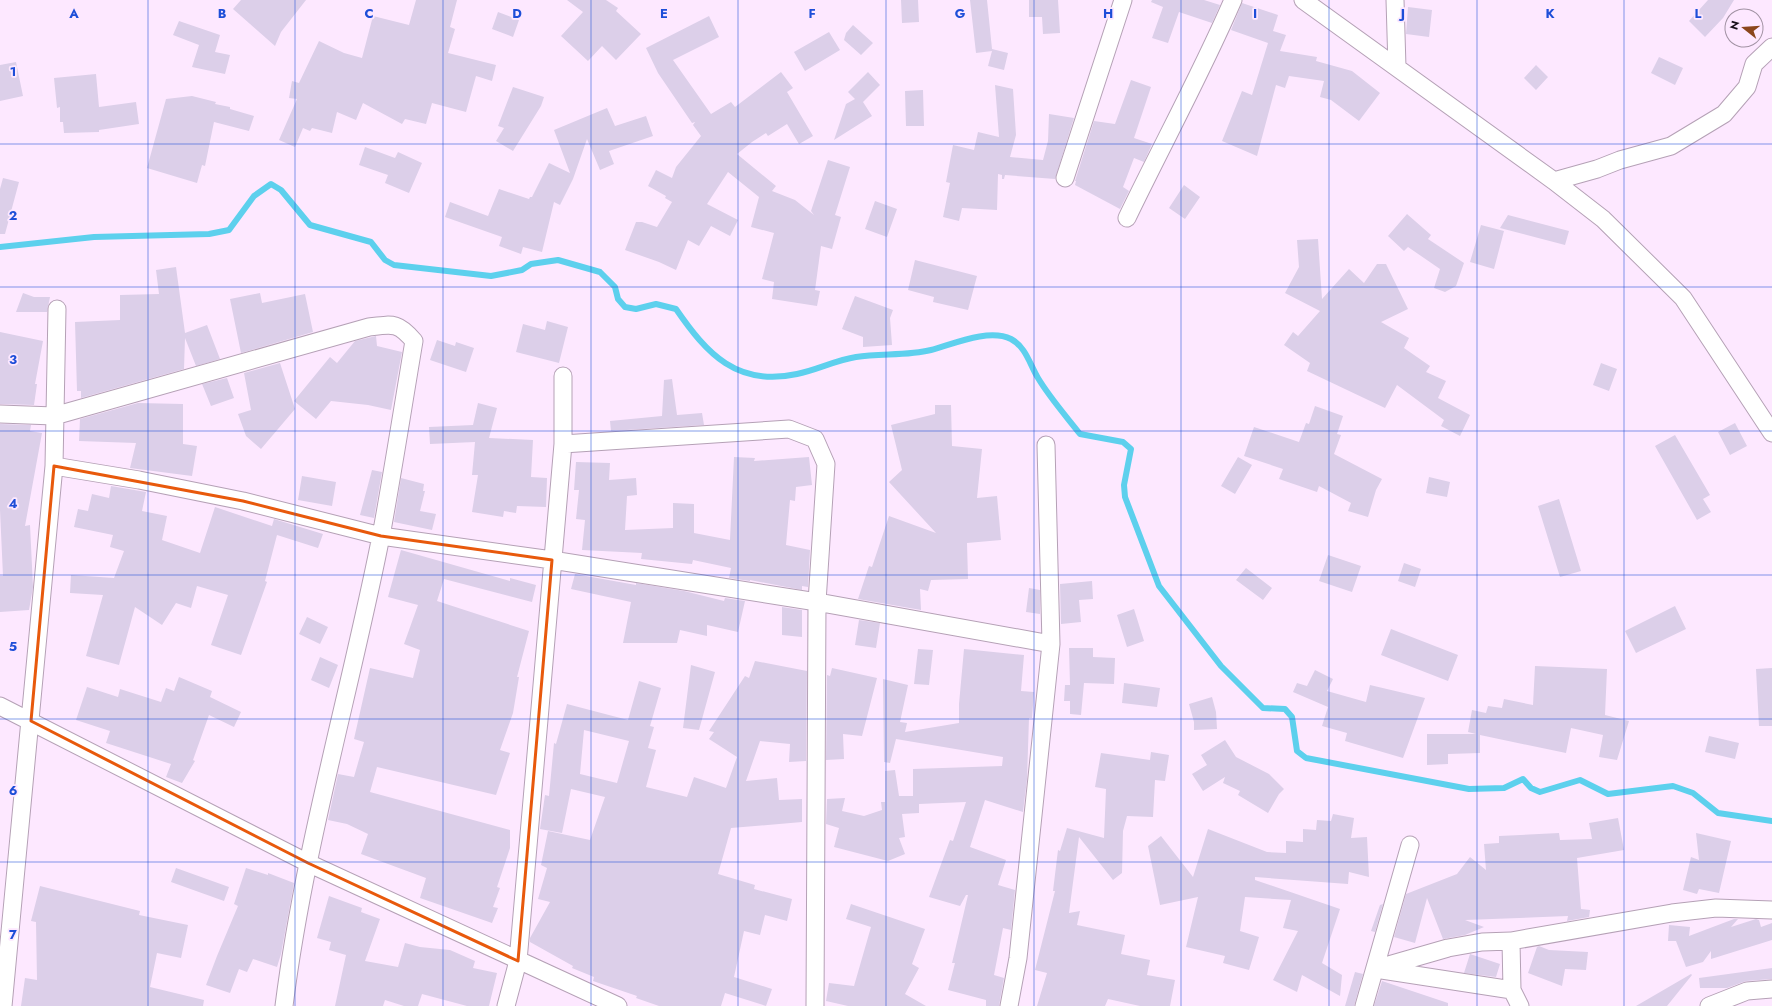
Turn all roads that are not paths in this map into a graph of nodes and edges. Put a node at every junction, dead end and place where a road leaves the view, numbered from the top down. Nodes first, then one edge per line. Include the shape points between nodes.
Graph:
1 (1124, 0) edge
2 (1233, 0) edge
3 (1303, 0) edge
4 (1395, 0) edge
5 (1772, 47) edge
6 (1397, 67) junction
7 (1065, 178) dead end
8 (1554, 182) junction
9 (1128, 218) dead end
10 (57, 309) dead end
11 (563, 376) dead end
12 (0, 414) edge
13 (54, 416) junction
14 (1772, 433) edge
15 (563, 444) junction
16 (1046, 445) dead end
17 (54, 466) junction
18 (381, 536) junction
19 (552, 560) junction
20 (817, 602) junction
21 (1051, 644) junction
22 (0, 706) edge
23 (31, 721) junction
24 (1410, 845) dead end
25 (308, 863) junction
26 (1772, 910) edge
27 (1511, 941) junction
28 (518, 961) junction
29 (4, 969) edge
30 (1376, 969) junction
31 (1772, 989) edge
32 (1512, 990) junction
33 (3, 1006) edge
34 (284, 1006) edge
35 (506, 1006) edge
36 (618, 1006) edge
37 (815, 1006) edge
38 (1009, 1006) edge
39 (1364, 1006) edge
40 (1520, 1006) edge
41 (1709, 1006) edge

1 - 7 street
2 - 9 street
3 - 6 street
4 - 6 street
5 - 8 street via 1754,64 1747,87 1724,114 1671,146
6 - 8 street
8 - 14 street via 1603,219 1683,298
10 - 13 street
11 - 15 street
12 - 13 street
13 - 17 street
13 - 18 street via 369,326 391,324 405,330 414,341
15 - 19 street
15 - 20 street via 789,430 815,439 826,464
16 - 21 street
17 - 18 street via 242,501
17 - 23 street
18 - 19 street
18 - 25 street
19 - 20 street
19 - 28 street
20 - 21 street
20 - 37 street
21 - 38 street via 1018,958
22 - 23 street
23 - 25 street
23 - 29 street
24 - 30 street
25 - 28 street
25 - 34 street
26 - 27 street via 1716,908 1672,913
27 - 30 street via 1482,942 1448,948
27 - 32 street
28 - 35 street
28 - 36 street
29 - 33 street
30 - 32 street
30 - 39 street
31 - 41 street via 1747,991
32 - 40 street

